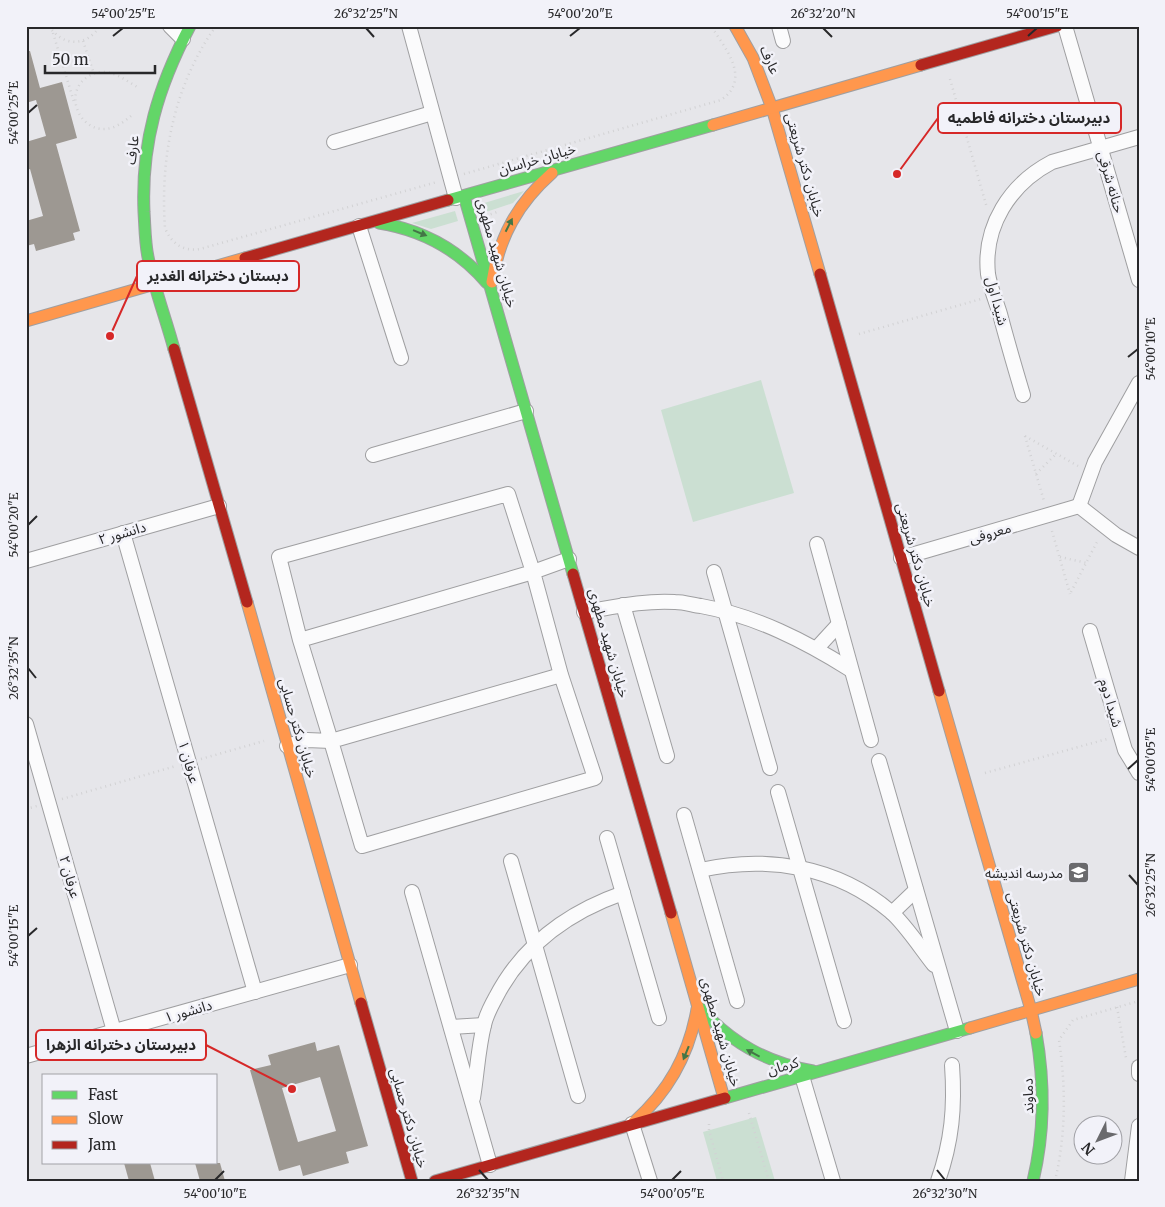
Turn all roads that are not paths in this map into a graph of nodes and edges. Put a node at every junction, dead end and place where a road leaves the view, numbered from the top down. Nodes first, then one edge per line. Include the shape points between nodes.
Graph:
1 (170, 26) edge
2 (190, 26) edge
3 (409, 26) edge
4 (735, 26) edge
5 (779, 26) edge
6 (1057, 26) edge
7 (1066, 26) edge
8 (183, 39) junction
9 (784, 41) dead end
10 (772, 108) junction
11 (432, 113) junction
12 (1139, 137) edge
13 (334, 142) dead end
14 (1101, 148) junction
15 (556, 169) junction
16 (460, 197) junction
17 (366, 224) junction
18 (1139, 280) edge
19 (155, 284) junction
20 (491, 288) junction
21 (26, 321) edge
22 (401, 358) dead end
23 (1139, 383) edge
24 (1023, 395) dead end
25 (526, 410) junction
26 (373, 456) dead end
27 (218, 506) junction
28 (1079, 506) junction
29 (123, 533) junction
30 (817, 544) dead end
31 (1139, 548) edge
32 (901, 558) junction
33 (569, 559) junction
34 (26, 561) edge
35 (533, 572) junction
36 (714, 572) dead end
37 (623, 605) junction
38 (725, 610) junction
39 (584, 612) junction
40 (839, 624) junction
41 (1090, 631) dead end
42 (300, 640) junction
43 (817, 648) junction
44 (851, 670) junction
45 (561, 675) junction
46 (26, 724) edge
47 (871, 740) dead end
48 (331, 741) junction
49 (287, 746) junction
50 (667, 756) dead end
51 (879, 761) dead end
52 (770, 768) dead end
53 (1139, 773) edge
54 (778, 792) dead end
55 (684, 815) dead end
56 (607, 838) dead end
57 (511, 861) dead end
58 (800, 867) junction
59 (700, 870) junction
60 (916, 890) junction
61 (412, 892) dead end
62 (623, 893) junction
63 (892, 913) junction
64 (534, 945) junction
65 (350, 965) junction
66 (939, 970) junction
67 (1139, 979) edge
68 (255, 992) junction
69 (737, 1001) dead end
70 (698, 1006) junction
71 (1030, 1010) junction
72 (659, 1018) dead end
73 (844, 1021) dead end
74 (484, 1025) junction
75 (451, 1027) junction
76 (114, 1031) junction
77 (957, 1031) junction
78 (26, 1056) edge
79 (952, 1066) dead end
80 (1138, 1067) edge
81 (816, 1072) junction
82 (1139, 1074) edge
83 (802, 1076) junction
84 (578, 1096) dead end
85 (724, 1098) junction
86 (472, 1103) junction
87 (632, 1124) junction
88 (1139, 1126) edge
89 (490, 1165) junction
90 (412, 1181) edge
91 (435, 1181) edge
92 (650, 1181) edge
93 (833, 1181) edge
94 (938, 1181) edge
95 (1033, 1181) edge
96 (1132, 1181) edge

1 - 8 street
2 - 8 street, عارف
3 - 11 street
4 - 10 street, عارف via 754,58
5 - 9 street
6 - 10 street, خیابان خراسان
7 - 14 street, حنانه شرقی
8 - 19 street, عارف via 158,95 146,148 144,230
10 - 15 street, خیابان خراسان
10 - 32 street, خیابان دکتر شریعتی
11 - 13 street
11 - 16 street via 450,178
12 - 14 street, شیدا اول
14 - 18 street, حنانه شرقی
14 - 24 street, شیدا اول via 1052,162 1028,177 1009,197 991,234 989,276
15 - 16 street, خیابان خراسان
20 -> 15 street via 497,253 510,221 526,198
16 - 17 street, خیابان خراسان
16 - 20 street, خیابان شهید مطهری
17 - 19 street, خیابان خراسان
17 -> 20 street via 386,223 414,230 439,242 468,262
17 - 22 street
19 - 21 street, خیابان خراسان
19 - 27 street, خیابان دکتر حسابی
20 - 25 street, خیابان شهید مطهری
23 - 28 street via 1095,462
25 - 26 street
25 - 33 street, خیابان شهید مطهری
27 - 29 street, دانشور ۲
27 - 49 street, خیابان دکتر حسابی
28 - 31 street via 1116,535
28 - 32 street, معروفی
29 - 34 street, دانشور ۲
29 - 68 street, عرفان ۱
30 - 40 street
32 - 71 street, خیابان دکتر شریعتی
33 - 35 street
33 - 39 street, خیابان شهید مطهری
35 - 42 street
35 - 42 street via 508,494 279,557
35 - 45 street
36 - 38 street
37 - 38 street via 675,602
37 - 39 street
37 - 50 street
38 - 43 street
38 - 52 street
39 - 70 street, خیابان شهید مطهری
40 - 43 street
40 - 44 street
41 - 53 street, شیدا دوم via 1125,750
42 - 48 street
43 - 44 street
44 - 47 street
45 - 48 street
45 - 48 street via 594,778 362,846
46 - 76 street, عرفان ۲
48 - 49 street via 307,740
49 - 65 street, خیابان دکتر حسابی
51 - 60 street
54 - 58 street
55 - 59 street
56 - 62 street
57 - 64 street
58 - 59 street via 746,863
58 - 63 street via 840,880
58 - 73 street
59 - 69 street
60 - 63 street
60 - 66 street
61 - 75 street
62 - 64 street via 572,915
62 - 72 street
63 - 66 street
64 - 74 street via 510,974
64 - 84 street
65 - 68 street, دانشور ۱
65 - 90 street, خیابان دکتر حسابی
66 - 77 street
67 - 71 street, کرمان
68 - 76 street, دانشور ۱
81 -> 70 street via 789,1067 750,1051 721,1031
70 - 85 street, خیابان شهید مطهری
70 -> 87 street via 691,1040 677,1072 657,1100
71 - 77 street, کرمان
71 - 95 street, دماوند via 1038,1039 1044,1093 1040,1147
74 - 75 street
74 - 86 street
75 - 86 street
76 - 78 street, دانشور ۱
77 - 81 street, کرمان
79 - 94 street via 951,1136
80 - 82 street
81 - 83 street, کرمان
83 - 85 street, کرمان
83 - 93 street
85 - 87 street, کرمان
86 - 89 street
87 - 89 street, کرمان
87 - 92 street
88 - 96 street
89 - 91 street, کرمان

